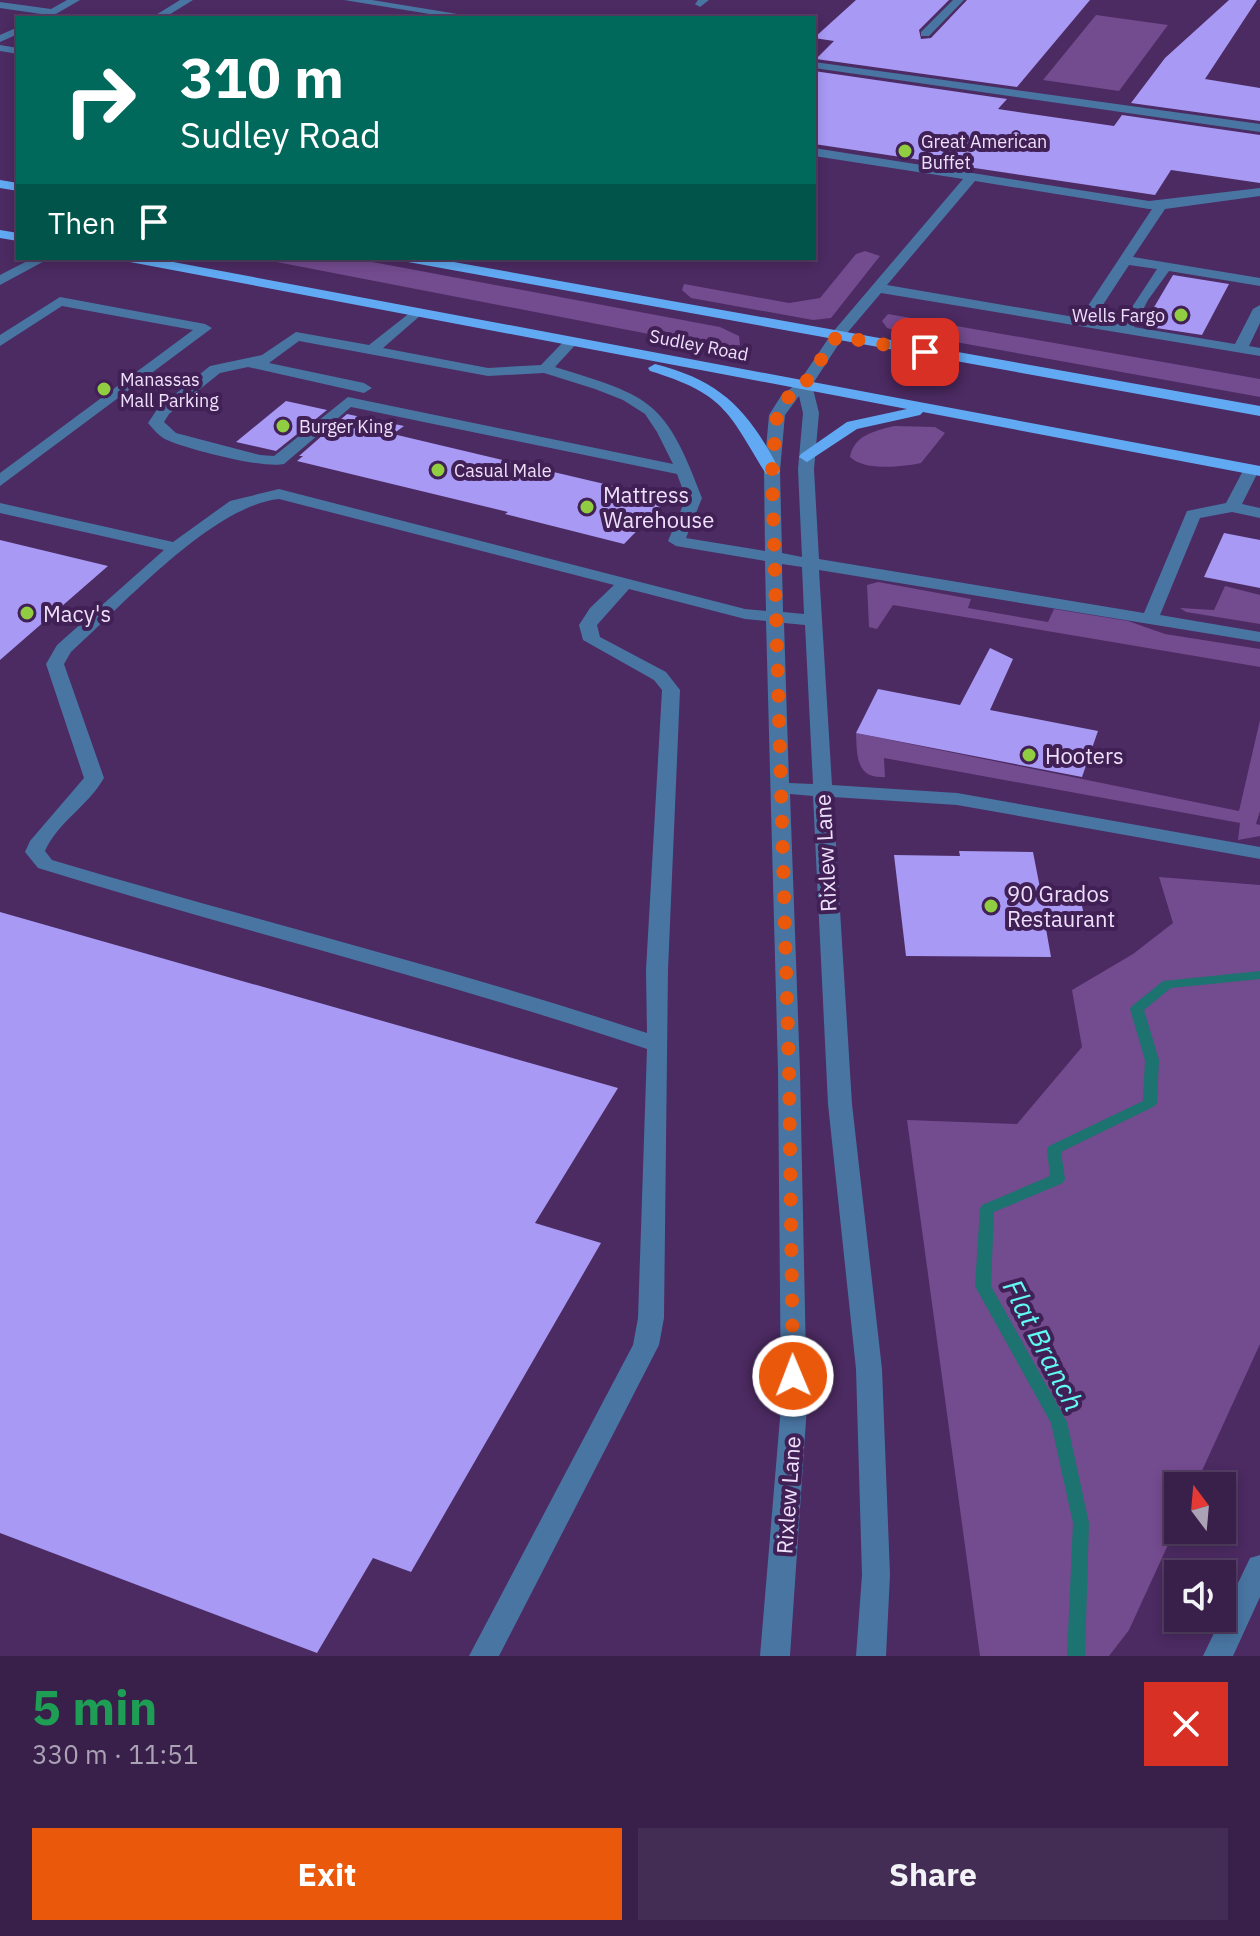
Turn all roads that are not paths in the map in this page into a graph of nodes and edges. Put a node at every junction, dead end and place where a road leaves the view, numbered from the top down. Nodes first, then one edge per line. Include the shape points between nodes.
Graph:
1 (75, 0) edge
2 (188, 0) edge
3 (349, 0) edge
4 (959, 0) edge
5 (0, 5) edge
6 (52, 12) junction
7 (44, 16) edge
8 (160, 16) edge
9 (463, 16) edge
10 (925, 34) dead end
11 (816, 65) edge
12 (1260, 128) edge
13 (816, 152) edge
14 (972, 177) junction
15 (1260, 192) edge
16 (1161, 205) junction
17 (40, 260) edge
18 (141, 260) edge
19 (419, 260) edge
20 (1125, 260) junction
21 (0, 264) edge
22 (1165, 267) junction
23 (25, 269) junction
24 (0, 281) edge
25 (1260, 282) edge
26 (878, 288) junction
27 (1260, 309) edge
28 (416, 312) junction
29 (1084, 322) junction
30 (1125, 329) junction
31 (837, 336) junction
32 (0, 342) edge
33 (570, 343) junction
34 (1240, 349) junction
35 (372, 350) junction
36 (1260, 352) edge
37 (253, 364) junction
38 (545, 369) junction
39 (804, 385) junction
40 (364, 388) dead end
41 (934, 410) junction
42 (1260, 411) edge
43 (807, 457) junction
44 (684, 471) junction
45 (772, 471) junction
46 (1256, 471) edge
47 (0, 481) edge
48 (1232, 507) junction
49 (0, 508) edge
50 (1260, 513) edge
51 (176, 548) junction
52 (773, 558) junction
53 (810, 564) junction
54 (625, 584) junction
55 (775, 617) junction
56 (1150, 619) junction
57 (813, 620) junction
58 (1260, 637) edge
59 (781, 788) junction
60 (821, 792) junction
61 (1260, 853) edge
62 (658, 1045) junction
63 (1260, 1567) edge
64 (484, 1656) edge
65 (775, 1656) edge
66 (871, 1656) edge
67 (1218, 1656) edge

1 - 6 street
2 - 8 street
3 - 9 street
4 - 10 street
5 - 6 street
6 - 7 street
11 - 12 street
13 - 14 street
14 - 16 street
14 - 26 street, Rixlew Lane
15 - 16 street
16 - 20 street
17 - 23 street
18 - 28 main road
19 - 31 main road, Sudley Road
20 - 22 street
20 - 29 street
21 - 23 street
22 - 25 street
22 - 30 street
23 - 24 street
26 - 29 street
26 - 31 street, Rixlew Lane
27 - 34 street
28 - 33 main road
28 - 35 street
29 - 30 street
30 - 34 street
31 - 39 street, Rixlew Lane
31 - 42 main road, Sudley Road
32 - 47 street via 60,301 205,328
33 - 38 street
33 - 39 main road, Sudley Road
33 - 45 main road via 665,370 714,392 747,422
34 - 36 street
35 - 37 street via 296,336
35 - 38 street via 488,372
37 - 40 street
37 - 44 street via 215,369 163,411 156,423 170,436 278,461 348,402
38 - 44 street via 648,409
39 - 41 main road, Sudley Road
39 - 43 street, Rixlew Lane via 811,413
39 - 45 street, Rixlew Lane via 786,399 777,415
41 - 43 main road via 852,425
41 - 46 main road, Sudley Road
43 - 53 street, Rixlew Lane
44 - 52 street via 694,498 676,541
45 - 52 street, Rixlew Lane
46 - 48 street
48 - 50 street
48 - 56 street via 1193,514
49 - 51 street
51 - 54 street via 220,511 259,495 279,494
51 - 62 street via 63,649 55,664 94,778 39,840 35,852 45,864 530,1002
52 - 53 street
52 - 55 street, Rixlew Lane
53 - 56 street
53 - 57 street, Rixlew Lane
54 - 55 street
54 - 62 street via 588,625 592,640 660,676 671,690
55 - 57 street
55 - 59 street, Rixlew Lane
56 - 58 street
57 - 60 street, Rixlew Lane
59 - 60 street
59 - 65 street, Rixlew Lane via 794,1406
60 - 61 street via 957,799
60 - 66 street, Rixlew Lane via 840,1104 869,1369 876,1575
62 - 64 street via 646,1345
63 - 67 street

